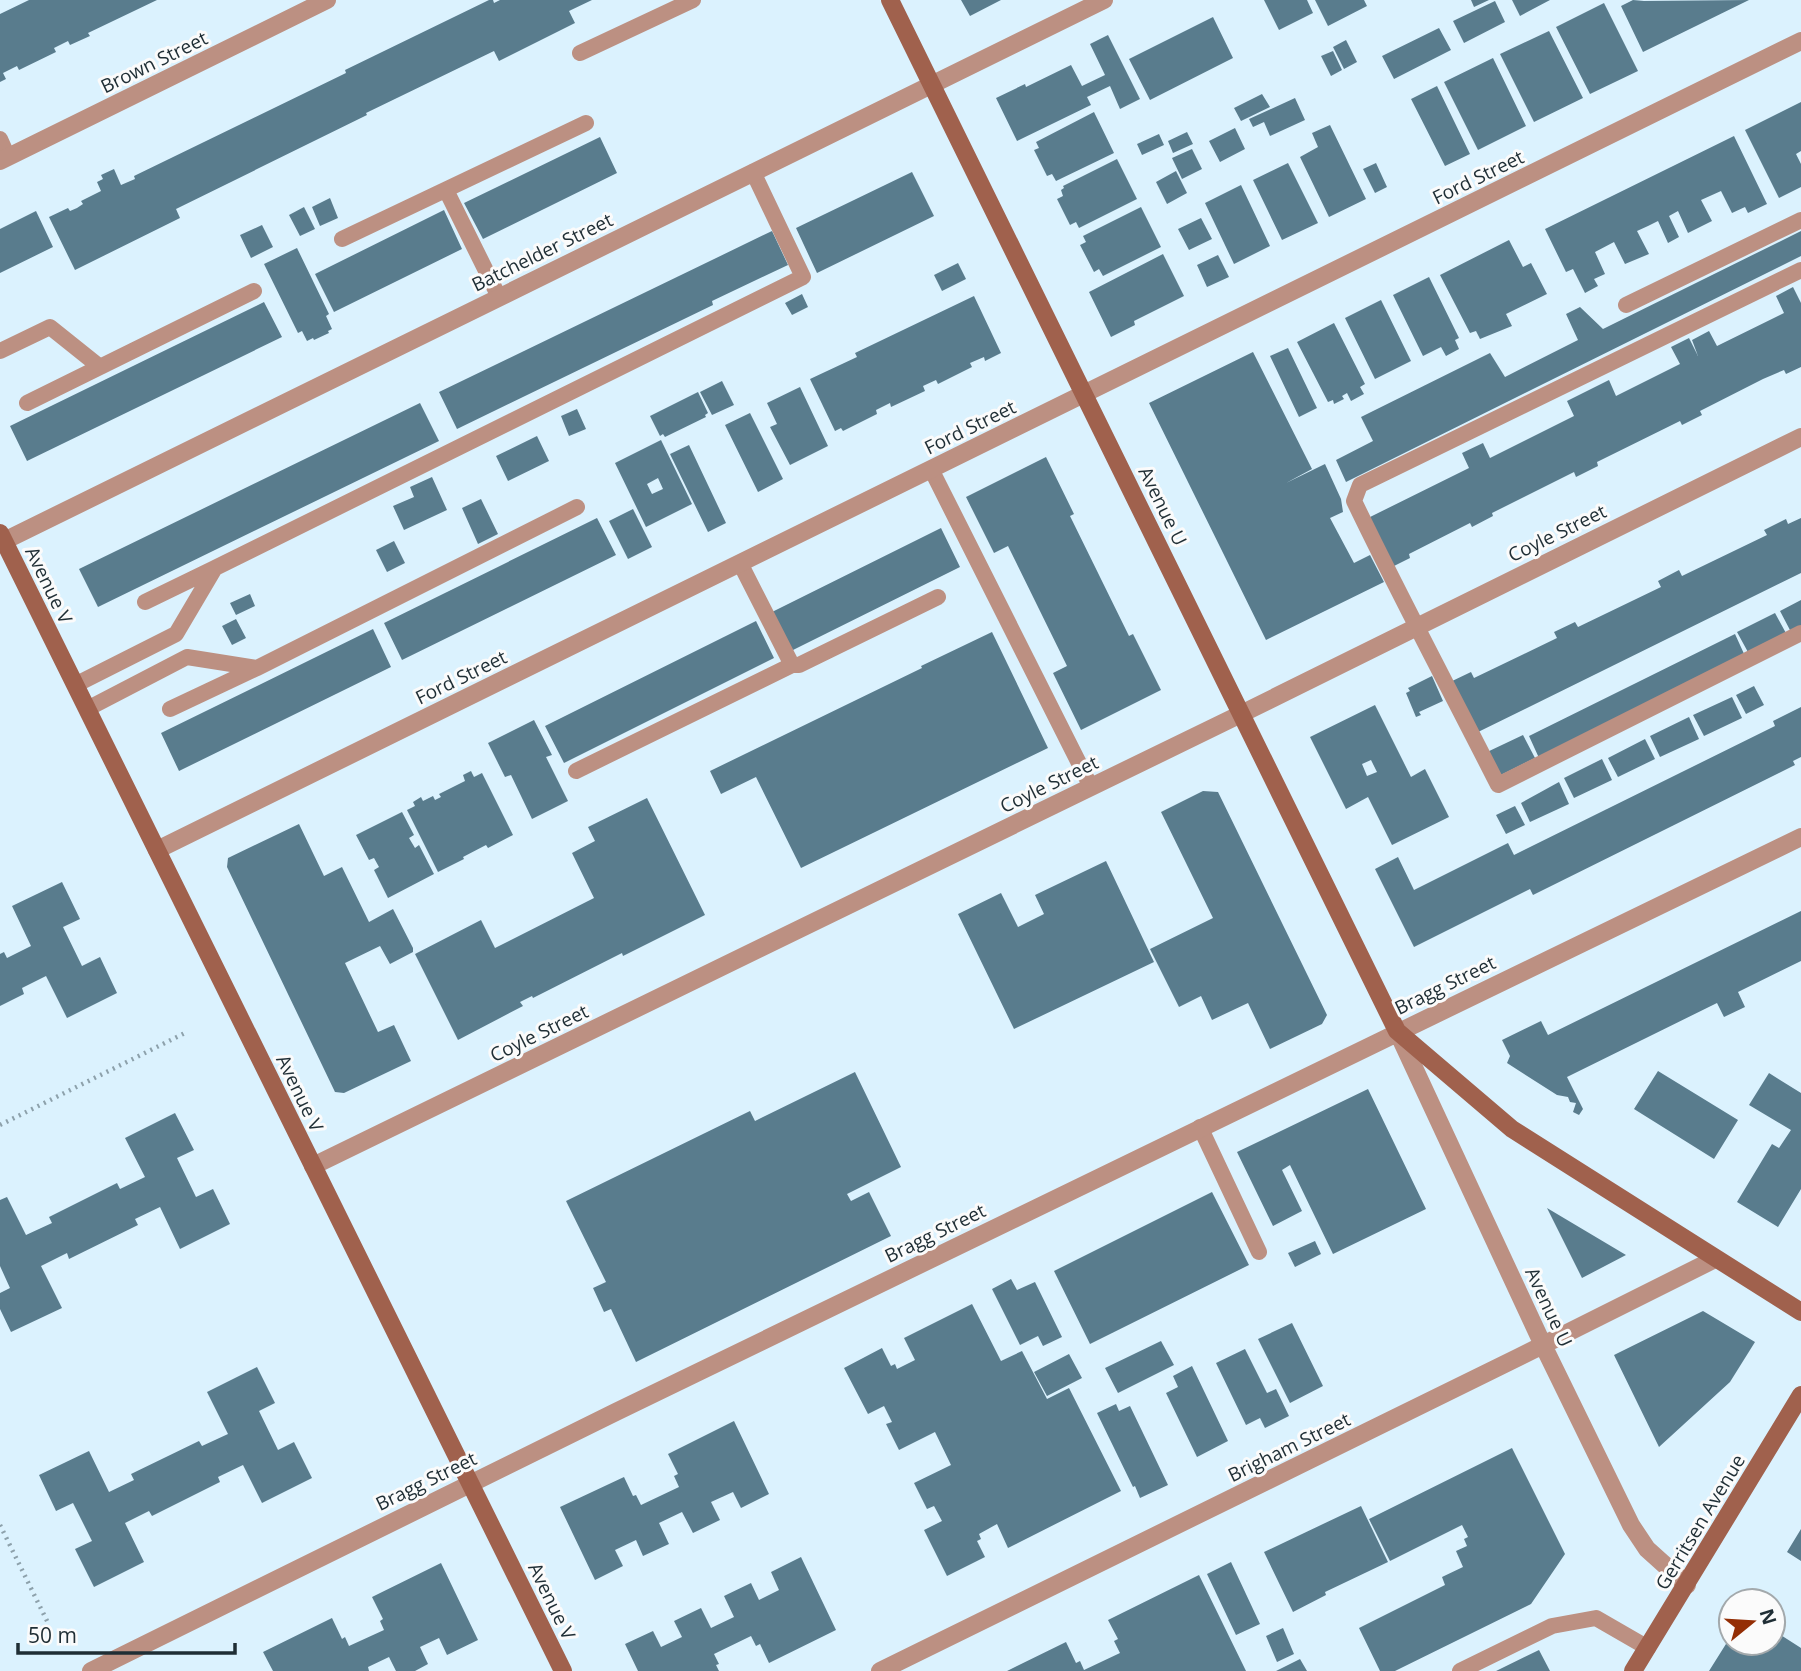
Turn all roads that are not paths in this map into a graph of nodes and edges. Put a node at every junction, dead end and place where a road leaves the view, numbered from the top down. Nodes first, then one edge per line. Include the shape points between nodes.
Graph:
1 (327, 0) edge
2 (693, 0) edge
3 (890, 0) edge
4 (1104, 0) edge
5 (1801, 41) edge
6 (580, 53) dead end
7 (932, 85) junction
8 (586, 122) dead end
9 (0, 139) edge
10 (4, 159) edge
11 (752, 172) junction
12 (446, 190) junction
13 (1801, 220) edge
14 (342, 239) dead end
15 (1801, 270) edge
16 (254, 290) dead end
17 (499, 297) junction
18 (1626, 305) dead end
19 (0, 351) edge
20 (100, 367) junction
21 (1084, 394) junction
22 (27, 403) dead end
23 (1801, 437) edge
24 (931, 469) junction
25 (578, 507) dead end
26 (1, 539) edge
27 (740, 563) junction
28 (215, 568) junction
29 (938, 597) dead end
30 (145, 602) dead end
31 (1415, 626) junction
32 (1801, 634) edge
33 (792, 665) junction
34 (257, 667) junction
35 (75, 685) junction
36 (86, 709) junction
37 (170, 709) dead end
38 (1241, 714) junction
39 (576, 771) dead end
40 (1091, 787) junction
41 (1801, 837) edge
42 (157, 850) junction
43 (1397, 1031) junction
44 (1200, 1127) junction
45 (313, 1166) junction
46 (1259, 1252) dead end
47 (1715, 1259) junction
48 (1801, 1312) edge
49 (1543, 1345) junction
50 (1801, 1395) edge
51 (470, 1483) junction
52 (1687, 1585) junction
53 (1648, 1648) junction
54 (91, 1671) edge
55 (563, 1671) edge
56 (880, 1671) edge
57 (1460, 1671) edge
58 (1633, 1671) edge

1 - 10 street, Brown Street
2 - 6 lane
3 - 7 main road, Avenue U
4 - 7 street, Batchelder Street
5 - 21 street, Ford Street
7 - 11 street, Batchelder Street
7 - 21 main road, Avenue U
8 - 12 lane
9 - 10 lane
11 - 17 street, Batchelder Street
11 - 28 lane via 803,277
12 - 14 lane
12 - 17 lane
13 - 18 lane
15 - 31 lane via 1360,485 1354,501
16 - 20 lane
17 - 26 street, Batchelder Street
19 - 20 lane via 50,327
20 - 22 lane
21 - 24 street, Ford Street
21 - 38 main road, Avenue U
23 - 31 street, Coyle Street
24 - 27 street, Ford Street
24 - 40 lane
25 - 34 lane
26 - 35 main road, Avenue V
27 - 33 lane
27 - 42 street, Ford Street
28 - 30 lane
28 - 35 lane via 176,634
29 - 33 lane
31 - 32 lane via 1498,785
31 - 38 street, Coyle Street
33 - 39 lane
34 - 36 lane via 187,657
34 - 37 lane
35 - 36 main road, Avenue V
36 - 42 main road, Avenue V
38 - 40 street, Coyle Street
38 - 43 main road, Avenue U
40 - 45 street, Coyle Street
41 - 43 street, Bragg Street
42 - 45 main road, Avenue V
43 - 44 street, Bragg Street
43 - 47 main road, Avenue U via 1512,1129
43 - 49 street, Avenue U
44 - 46 lane
44 - 51 street, Bragg Street
45 - 51 main road, Avenue V
47 - 48 main road, Avenue U
47 - 49 street, Brigham Street
49 - 52 street, Avenue U via 1631,1525 1647,1549
49 - 56 street, Brigham Street
50 - 52 main road, Gerritsen Avenue
51 - 54 street, Bragg Street
51 - 55 main road, Avenue V
52 - 53 main road, Gerritsen Avenue
53 - 57 lane via 1596,1618 1552,1626
53 - 58 main road, Gerritsen Avenue

